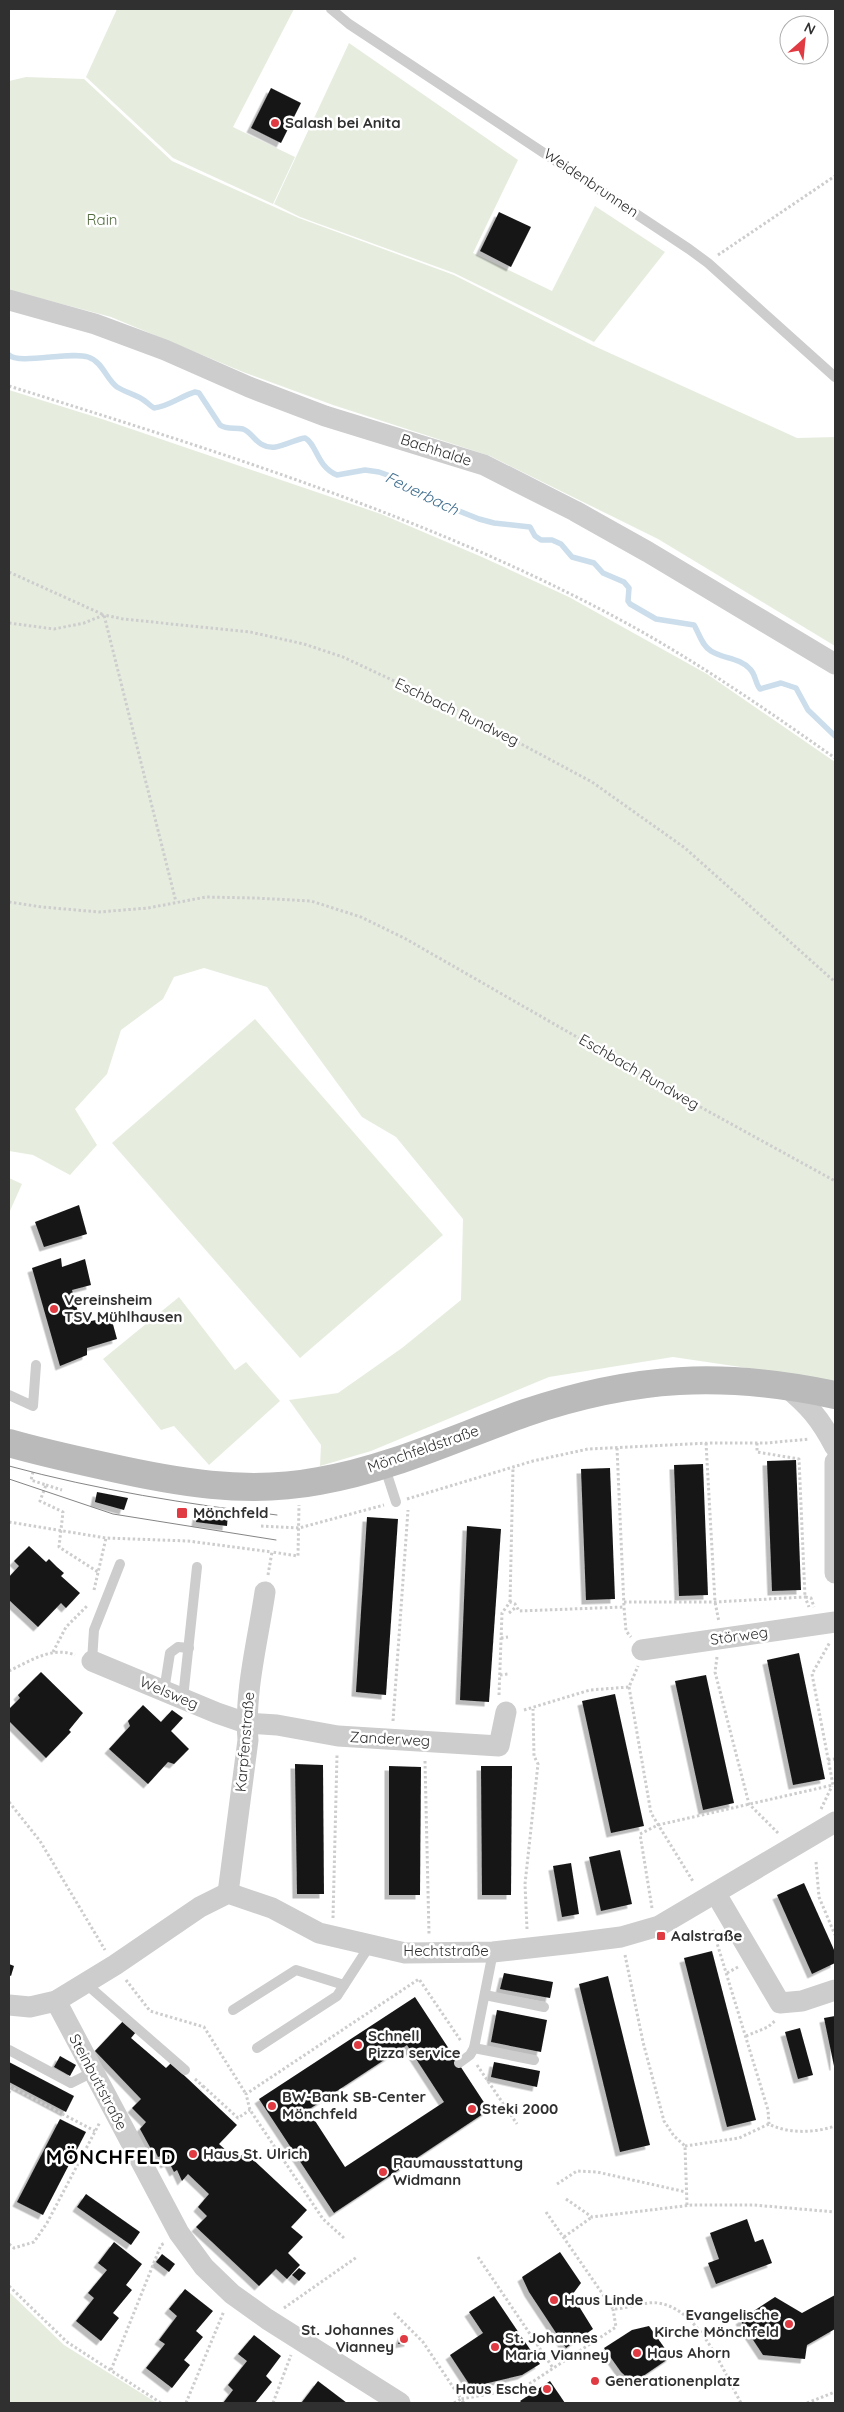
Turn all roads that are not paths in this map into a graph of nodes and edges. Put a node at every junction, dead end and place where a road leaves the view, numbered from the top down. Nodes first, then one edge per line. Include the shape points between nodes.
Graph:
1 (331, 9) edge
2 (9, 300) edge
3 (835, 377) edge
4 (835, 664) edge
5 (36, 1364) dead end
6 (784, 1385) junction
7 (9, 1395) edge
8 (835, 1395) edge
9 (9, 1443) edge
10 (835, 1448) edge
11 (835, 1462) edge
12 (384, 1464) junction
13 (396, 1502) road end
14 (120, 1564) dead end
15 (198, 1567) dead end
16 (835, 1573) edge
17 (265, 1592) road end
18 (828, 1623) edge
19 (188, 1648) junction
20 (642, 1650) road end
21 (92, 1661) joint
22 (173, 1694) junction
23 (500, 1707) road end
24 (246, 1723) junction
25 (835, 1822) edge
26 (228, 1893) junction
27 (710, 1897) junction
28 (370, 1945) junction
29 (493, 1952) junction
30 (85, 1983) junction
31 (344, 1985) junction
32 (835, 1990) edge
33 (485, 1995) junction
34 (56, 2000) junction
35 (9, 2006) edge
36 (544, 2007) dead end
37 (233, 2010) dead end
38 (257, 2048) dead end
39 (9, 2050) edge
40 (472, 2052) junction
41 (534, 2060) dead end
42 (458, 2063) dead end
43 (185, 2070) dead end
44 (93, 2072) junction
45 (400, 2403) edge

1 - 3 lane, Weidenbrunnen via 708,263
2 - 4 street, Bachhalde via 95,324 325,416 484,465 632,543
5 - 7 lane via 33,1406
6 - 8 main road, Mönchfeldstraße
6 - 10 street via 809,1406
6 - 12 main road, Mönchfeldstraße via 682,1379 583,1396
9 - 12 main road, Mönchfeldstraße via 155,1478 231,1488 320,1481
11 - 16 street
12 - 13 lane
14 - 21 lane via 94,1630
15 - 19 lane
17 - 24 street, Karpfenstraße
18 - 20 street, Störweg
19 - 22 lane
19 - 22 lane via 178,1647 170,1653
21 - 22 street, Welsweg
22 - 24 street, Welsweg
23 - 24 street, Zanderweg via 500,1746 338,1736
24 - 26 street, Karpfenstraße via 248,1740
25 - 27 street, Hechtstraße
26 - 28 street, Hechtstraße via 272,1908 318,1933
26 - 30 street via 200,1907
27 - 29 street, Hechtstraße via 654,1928 621,1937
27 - 32 street via 780,2003 802,2001
28 - 29 street, Hechtstraße via 405,1953
28 - 31 lane
29 - 33 lane
30 - 34 street
30 - 43 lane
31 - 37 lane via 296,1970
31 - 38 lane via 337,1996
33 - 36 lane
33 - 40 lane
34 - 35 street via 30,2006
34 - 44 street, Steinbuttstraße
39 - 44 lane via 71,2083
40 - 41 lane
40 - 42 lane
44 - 45 street, Steinbuttstraße via 179,2233 204,2267 232,2294 267,2319

